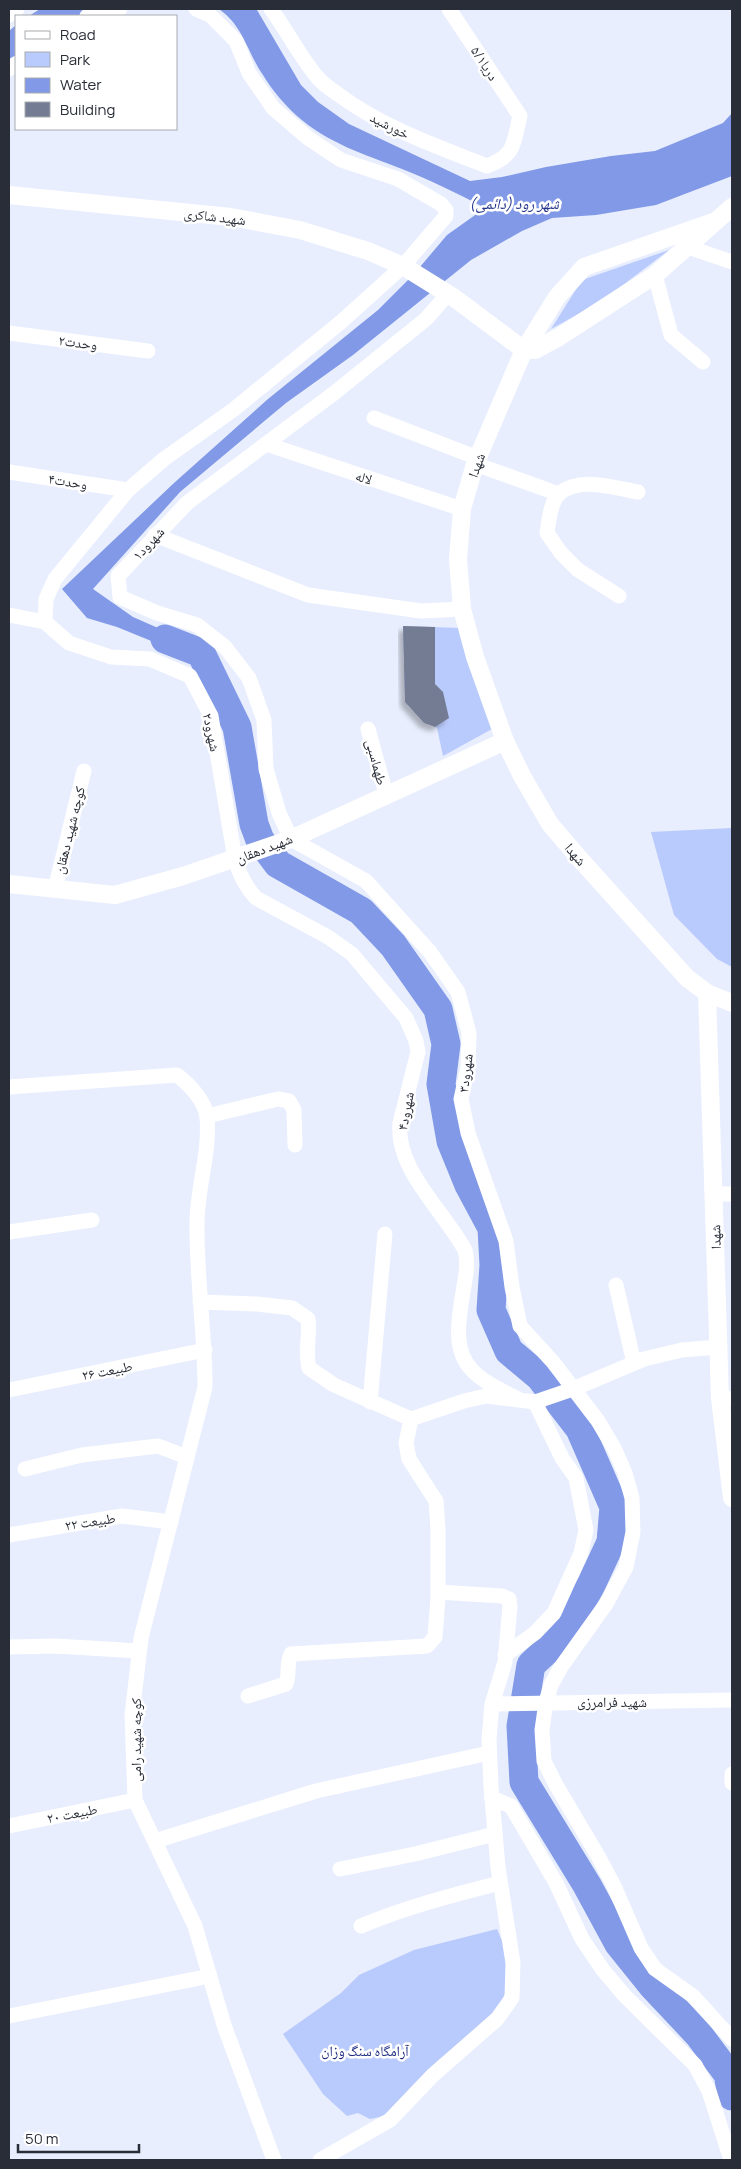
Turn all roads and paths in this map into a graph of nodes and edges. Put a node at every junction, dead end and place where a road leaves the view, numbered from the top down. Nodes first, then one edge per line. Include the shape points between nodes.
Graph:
1 (17, 9) edge
2 (120, 9) edge
3 (196, 9) edge
4 (271, 9) edge
5 (449, 9) edge
6 (9, 15) edge
7 (92, 15) edge
8 (520, 116) joint
9 (9, 195) edge
10 (732, 207) edge
11 (716, 221) junction
12 (685, 246) junction
13 (732, 262) edge
14 (408, 269) junction
15 (655, 275) junction
16 (450, 295) junction
17 (9, 334) edge
18 (524, 350) junction
19 (148, 351) dead end
20 (703, 362) dead end
21 (374, 418) dead end
22 (266, 444) junction
23 (476, 461) junction
24 (9, 472) edge
25 (128, 490) junction
26 (638, 492) dead end
27 (558, 494) junction
28 (462, 509) junction
29 (155, 535) junction
30 (619, 596) dead end
31 (462, 609) junction
32 (9, 615) edge
33 (45, 622) junction
34 (368, 729) dead end
35 (505, 741) junction
36 (84, 771) dead end
37 (386, 794) junction
38 (291, 838) junction
39 (235, 860) junction
40 (9, 884) edge
41 (55, 889) junction
42 (707, 994) junction
43 (732, 1003) edge
44 (9, 1087) edge
45 (207, 1116) junction
46 (296, 1145) dead end
47 (714, 1194) junction
48 (732, 1194) edge
49 (92, 1220) dead end
50 (9, 1232) edge
51 (385, 1234) dead end
52 (616, 1285) dead end
53 (200, 1302) junction
54 (719, 1347) junction
55 (205, 1350) junction
56 (634, 1363) junction
57 (573, 1389) junction
58 (9, 1390) edge
59 (726, 1398) edge
60 (518, 1399) junction
61 (370, 1402) junction
62 (535, 1402) junction
63 (411, 1419) junction
64 (187, 1457) junction
65 (25, 1469) dead end
66 (732, 1498) edge
67 (171, 1522) junction
68 (9, 1535) edge
69 (438, 1592) junction
70 (9, 1647) edge
71 (139, 1651) junction
72 (505, 1654) junction
73 (248, 1696) dead end
74 (732, 1700) edge
75 (546, 1702) junction
76 (492, 1704) junction
77 (489, 1753) junction
78 (732, 1774) edge
79 (732, 1783) edge
80 (492, 1798) junction
81 (135, 1800) junction
82 (9, 1826) edge
83 (495, 1834) junction
84 (155, 1841) junction
85 (340, 1869) dead end
86 (500, 1882) junction
87 (361, 1926) dead end
88 (210, 1976) junction
89 (9, 2016) edge
90 (732, 2039) edge
91 (274, 2160) edge
92 (320, 2160) edge
93 (731, 2160) edge

1 - 6 street
2 - 7 street
3 - 14 street via 210,15 236,41 250,73 273,108 308,138 342,160 398,179 442,204 446,216
4 - 8 street, خورشید via 320,80 384,124 487,166 502,160 512,149
5 - 8 street, دریا۵/۱
9 - 14 street, شهید شاکری via 231,217 300,230 368,251
10 - 11 street
11 - 12 street
11 - 18 street, شهدا via 584,267 557,297
12 - 13 street
12 - 15 street
14 - 16 street, شهید شاکری
14 - 25 street
15 - 18 street via 558,338 535,350
15 - 20 street via 671,335
16 - 18 street, شهید شاکری
16 - 22 street, شهرود۱ via 426,319
17 - 19 street, وحدت۲
18 - 23 street, شهدا
21 - 23 street
22 - 28 street, لاله
22 - 29 street, شهرود۱ via 187,503
23 - 27 street
23 - 28 street, شهدا
24 - 25 street, وحدت۴
25 - 33 street via 55,579 46,599
26 - 27 street via 574,484
27 - 30 street via 550,511 547,533 578,570
28 - 31 street, شهدا via 458,559
29 - 31 street via 308,595 421,611
29 - 38 street, شهرود۱ via 118,576 120,597 197,625 226,647 249,678 264,720 266,769 279,813
31 - 35 street, شهدا via 475,657
32 - 33 street
33 - 39 street, شهرود۲ via 69,643 111,657 150,659 190,676 211,716
34 - 37 street, طهماسبی
35 - 37 street, شهید دهقان
35 - 42 street, شهدا via 550,824 645,933 687,978
36 - 41 street, کوچه شهید دهقان
37 - 38 street, شهید دهقان
38 - 39 street, شهید دهقان
38 - 57 street, شهرود۳ via 366,881 430,952 458,992 469,1033 468,1067 461,1099 468,1133 506,1241 520,1326
39 - 41 street, شهید دهقان via 115,895
39 - 60 street, شهرود۴ via 240,876 256,898 328,937 352,954 411,1025 418,1052 400,1123 402,1149 414,1176 465,1250 468,1261 457,1326 466,1360 472,1370
40 - 41 street, شهید دهقان
42 - 43 street
42 - 47 street, شهدا
44 - 45 street via 177,1075 197,1094
45 - 46 street via 278,1099 288,1101 294,1110
45 - 53 street, کوچه شهید رامی via 206,1155 197,1218
47 - 48 street
47 - 54 street, شهدا
49 - 50 street
51 - 61 street
52 - 56 street
53 - 55 street, کوچه شهید رامی
53 - 61 street via 292,1308 308,1319 310,1336 306,1354 309,1368 334,1385
54 - 56 street via 682,1350
54 - 59 street, شهدا
55 - 58 street, طبیعت ۲۶
55 - 64 street, کوچه شهید رامی via 204,1387
56 - 57 street
57 - 62 street
57 - 75 street, شهرود۳ via 598,1421 625,1473 632,1498 633,1532 626,1567 606,1604 561,1667
59 - 66 street, شهدا
60 - 62 street
60 - 63 street via 486,1396
61 - 63 street
62 - 72 street via 562,1458 576,1478 586,1530 581,1554 554,1613 535,1633
63 - 69 street via 406,1443 409,1459 436,1501
64 - 65 street via 158,1446 82,1455
64 - 67 street, کوچه شهید رامی
67 - 68 street, طبیعت ۲۲ via 122,1516
67 - 71 street, کوچه شهید رامی
69 - 72 street via 509,1599
69 - 73 street via 435,1637 426,1646 298,1652 291,1654 286,1684
70 - 71 street
71 - 81 street, کوچه شهید رامی via 132,1714
72 - 76 street
74 - 75 street, شهید فرامرزی
75 - 76 street, شهید فرامرزی
75 - 90 street, شهرود۳ via 542,1730 544,1761 614,1886 642,1948 656,1969 693,1996
76 - 77 street
77 - 80 street
77 - 84 street via 316,1791
78 - 79 street
80 - 83 street
80 - 93 street via 511,1806 556,1883 582,1938 603,1970 695,2065 709,2091
81 - 82 street, طبیعت ۲۰
81 - 84 street, کوچه شهید رامی
83 - 85 street
83 - 86 street
84 - 88 street, کوچه شهید رامی via 195,1926
86 - 87 street via 420,1904
86 - 92 street via 513,1963 512,1998 496,2019 433,2075 390,2120
88 - 89 street
88 - 91 street, کوچه شهید رامی via 224,2025

